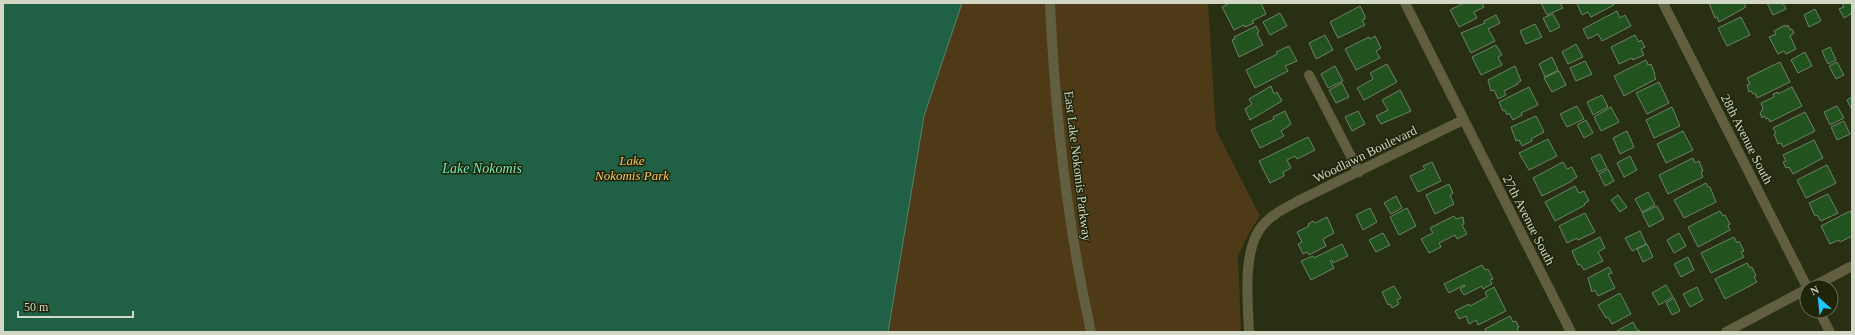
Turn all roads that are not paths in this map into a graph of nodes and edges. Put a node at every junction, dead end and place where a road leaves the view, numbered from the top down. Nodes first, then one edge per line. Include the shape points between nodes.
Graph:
1 (1050, 3) edge
2 (1406, 3) edge
3 (1663, 3) edge
4 (1309, 75) dead end
5 (1463, 120) junction
6 (1359, 172) junction
7 (1852, 266) edge
8 (1802, 279) edge
9 (1827, 279) edge
10 (1799, 292) edge
11 (1823, 319) edge
12 (1090, 332) edge
13 (1249, 332) edge
14 (1571, 332) edge
15 (1726, 332) edge
16 (1830, 332) edge

1 - 12 street, East Lake Nokomis Parkway via 1060,133
2 - 5 street
3 - 8 street, 28th Avenue South
4 - 6 street
5 - 6 street, Woodlawn Boulevard
5 - 14 street, 27th Avenue South
6 - 13 street, Woodlawn Boulevard via 1290,205 1260,228 1249,264
7 - 9 street
10 - 15 street
11 - 16 street

